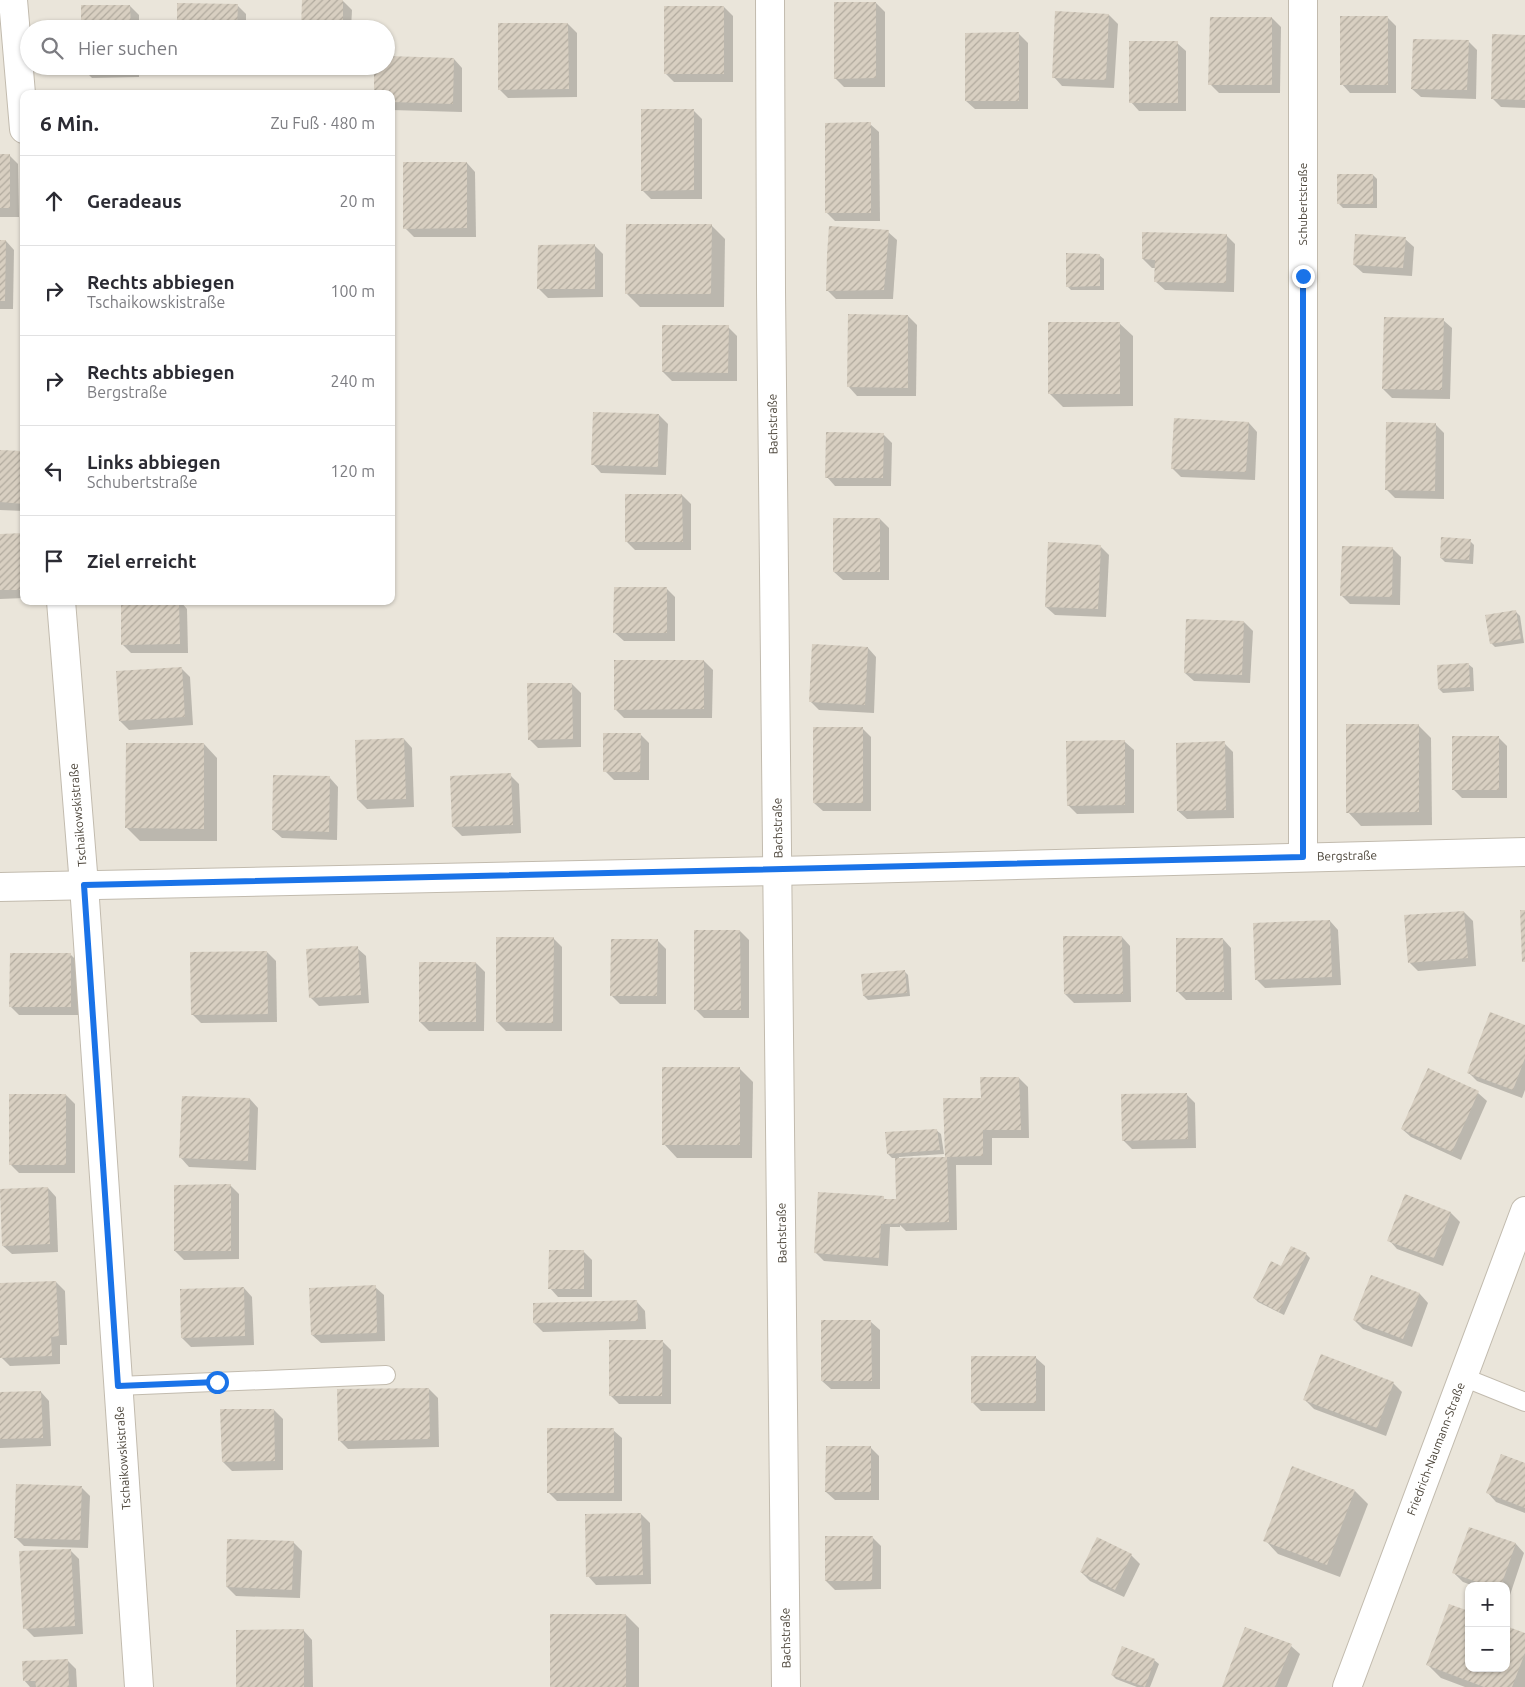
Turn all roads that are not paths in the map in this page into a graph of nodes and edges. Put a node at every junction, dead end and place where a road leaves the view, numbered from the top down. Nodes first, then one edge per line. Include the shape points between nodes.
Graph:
1 (14, 0) edge
2 (770, 0) edge
3 (1303, 0) edge
4 (21, 90) edge
5 (61, 605) edge
6 (1525, 852) edge
7 (1303, 857) junction
8 (778, 870) junction
9 (84, 885) junction
10 (0, 887) edge
11 (1525, 1211) edge
12 (386, 1375) dead end
13 (1463, 1377) junction
14 (118, 1386) junction
15 (1525, 1402) edge
16 (139, 1687) edge
17 (786, 1687) edge
18 (1347, 1687) edge

1 - 4 street
2 - 8 street, Bachstraße
3 - 7 street, Schubertstraße
5 - 9 street, Tschaikowskistraße
6 - 7 street, Bergstraße
7 - 8 street, Bergstraße
8 - 9 street, Bergstraße
8 - 17 street, Bachstraße
9 - 10 street, Bergstraße
9 - 14 street, Tschaikowskistraße
11 - 13 street, Friedrich-Naumann-Straße
12 - 14 lane
13 - 15 lane
13 - 18 street, Friedrich-Naumann-Straße
14 - 16 street, Tschaikowskistraße

